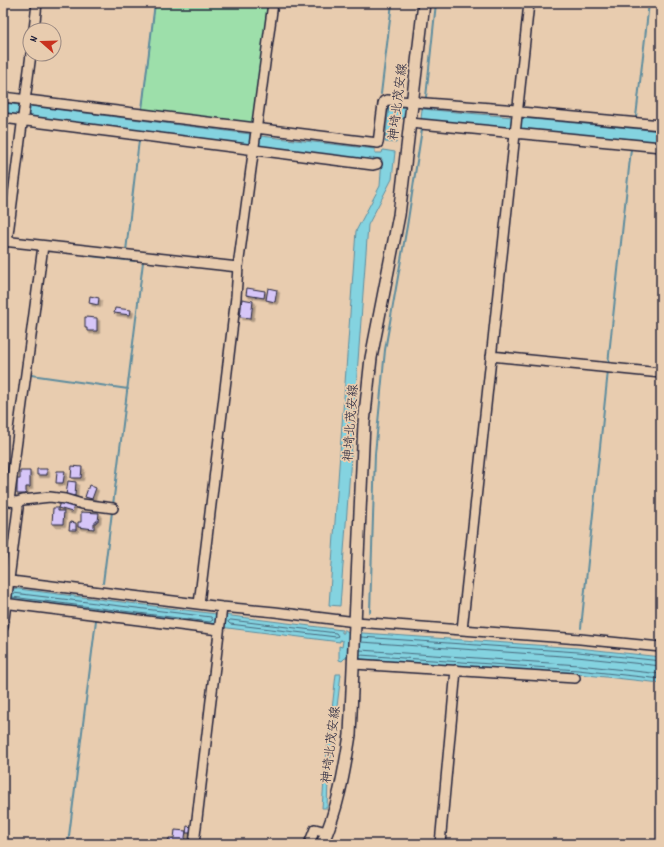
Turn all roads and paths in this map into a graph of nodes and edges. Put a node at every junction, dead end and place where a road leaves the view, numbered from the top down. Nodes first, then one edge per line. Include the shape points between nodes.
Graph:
1 (37, 3) edge
2 (273, 3) edge
3 (424, 3) edge
4 (529, 3) edge
5 (35, 22) edge
6 (30, 62) edge
7 (3, 97) edge
8 (413, 101) junction
9 (517, 110) junction
10 (24, 111) junction
11 (3, 118) edge
12 (410, 123) junction
13 (661, 125) edge
14 (256, 128) junction
15 (515, 133) junction
16 (254, 144) junction
17 (661, 147) edge
18 (377, 164) dead end
19 (5, 242) edge
20 (43, 246) junction
21 (238, 268) junction
22 (491, 356) junction
23 (661, 373) edge
24 (10, 502) edge
25 (113, 508) dead end
26 (7, 582) edge
27 (5, 603) edge
28 (199, 604) junction
29 (222, 607) junction
30 (220, 624) junction
31 (356, 625) junction
32 (3, 627) edge
33 (462, 630) junction
34 (661, 647) edge
35 (354, 664) junction
36 (456, 670) junction
37 (575, 678) dead end
38 (327, 832) junction
39 (194, 844) edge
40 (309, 844) edge
41 (322, 844) edge
42 (440, 844) edge

1 - 5 street
2 - 14 street
3 - 8 main road, 神埼北茂安線
4 - 9 street
6 - 10 street
7 - 10 street
8 - 9 street
8 - 12 main road, 神埼北茂安線
8 - 14 street via 384,101 378,143
9 - 13 street
9 - 15 street
10 - 11 street
10 - 14 street
10 - 16 street
10 - 19 street
12 - 15 street
12 - 31 main road, 神埼北茂安線 via 399,215 371,358 364,423
14 - 16 street
15 - 17 street
15 - 22 street
16 - 18 street
16 - 21 street
19 - 20 street
20 - 21 street
20 - 24 street
21 - 28 street
22 - 23 street
22 - 33 street
24 - 25 street via 50,497
24 - 26 street via 18,508
26 - 27 street
26 - 28 street
27 - 30 street
27 - 32 street
28 - 29 street
29 - 30 street
29 - 31 street via 275,612
30 - 39 street
31 - 33 street
31 - 35 main road, 神埼北茂安線
33 - 34 street
35 - 36 street
35 - 38 main road, 神埼北茂安線 via 345,772
36 - 37 street
36 - 42 street
38 - 40 street via 316,829
38 - 41 main road, 神埼北茂安線

